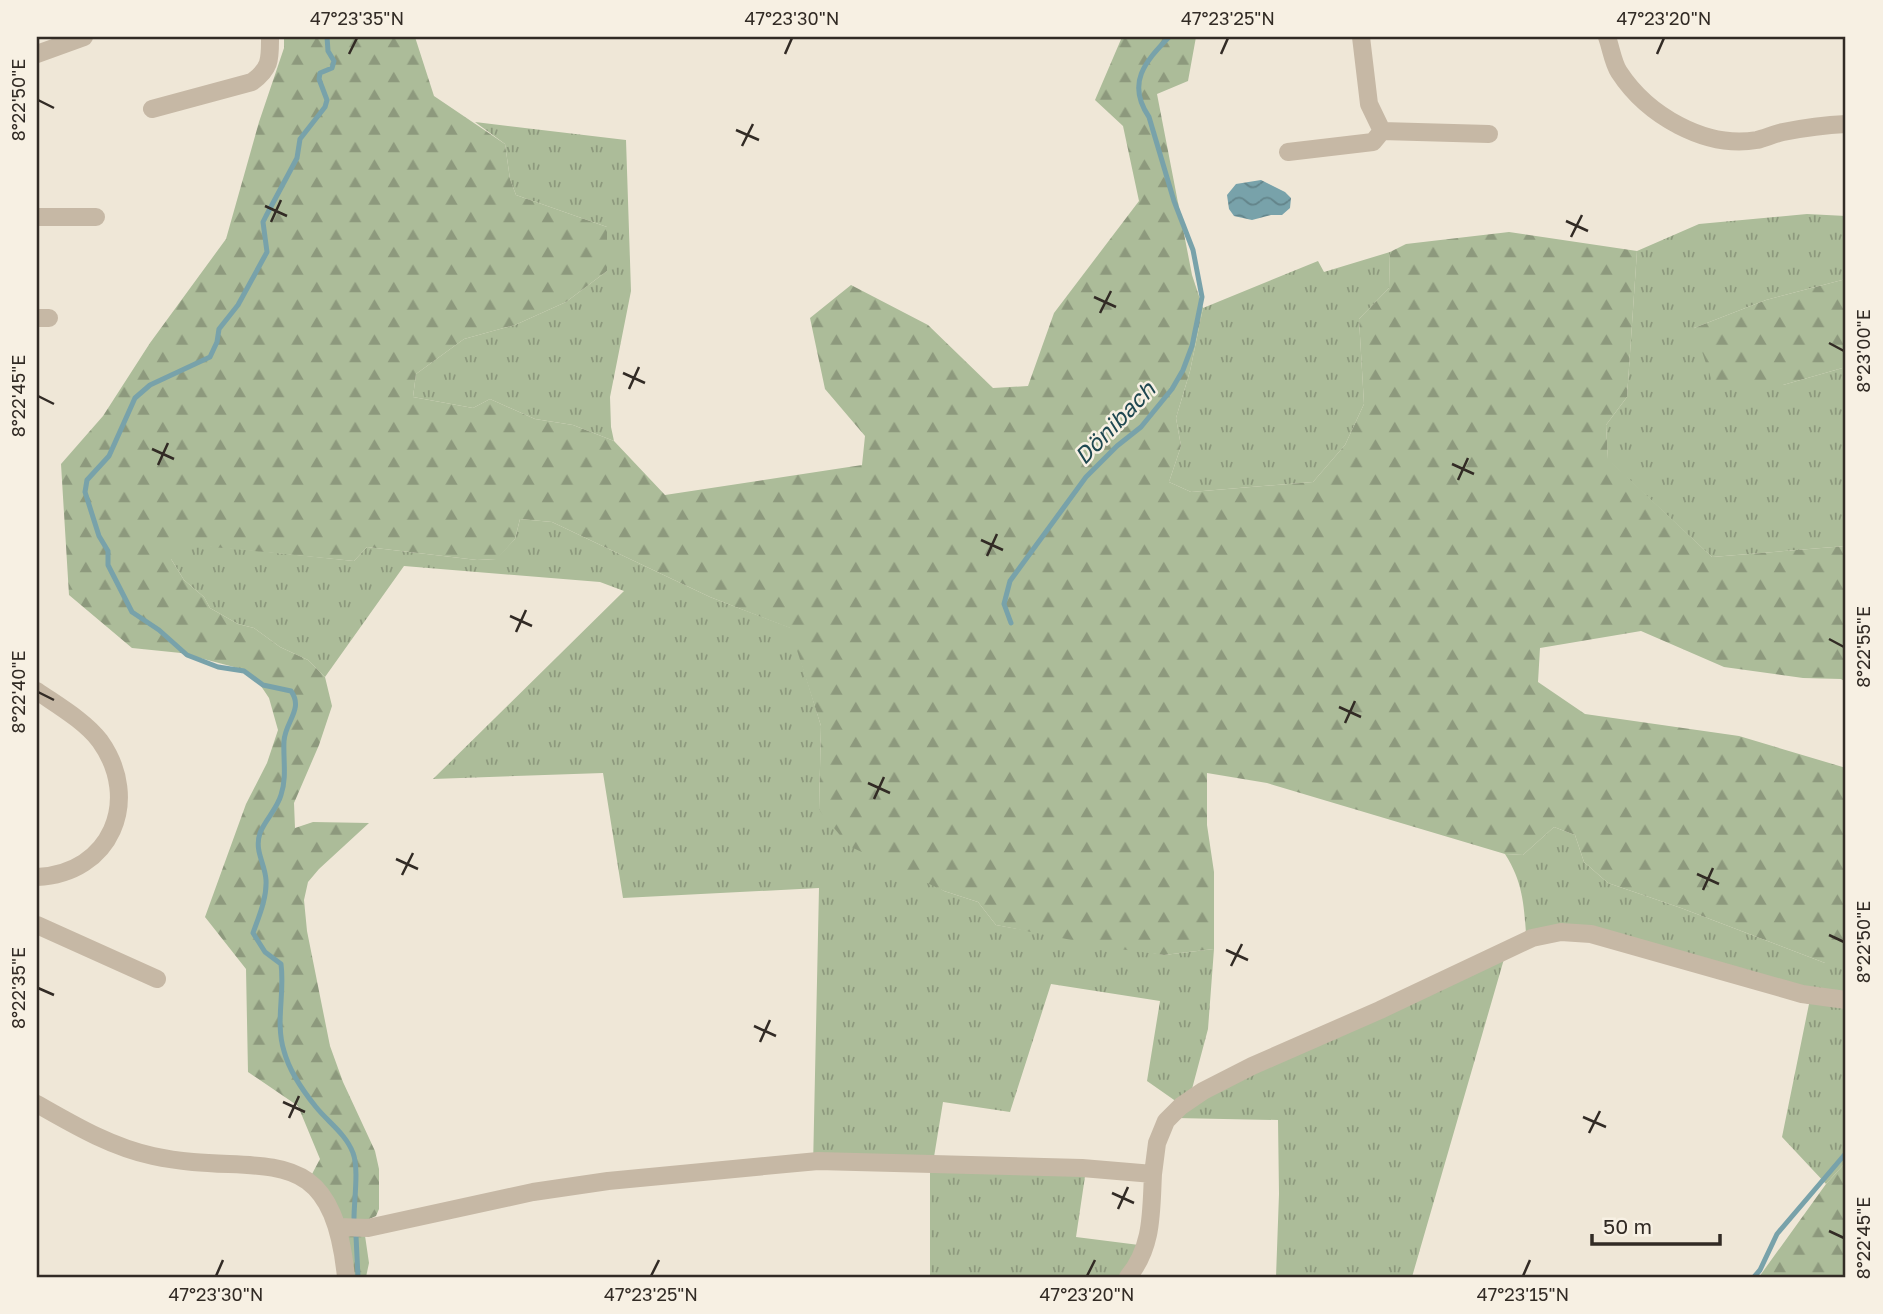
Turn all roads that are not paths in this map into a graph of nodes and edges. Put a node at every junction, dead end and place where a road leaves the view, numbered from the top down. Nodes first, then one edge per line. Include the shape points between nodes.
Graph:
1 (84, 37) edge
2 (270, 37) edge
3 (1361, 37) edge
4 (1607, 37) edge
5 (37, 54) edge
6 (152, 108) dead end
7 (1846, 124) edge
8 (1382, 131) junction
9 (1489, 134) dead end
10 (1288, 152) dead end
11 (37, 217) edge
12 (96, 217) dead end
13 (37, 691) edge
14 (37, 877) edge
15 (37, 925) edge
16 (157, 979) dead end
17 (1846, 1000) edge
18 (37, 1104) edge
19 (1153, 1174) junction
20 (338, 1227) junction
21 (346, 1277) edge
22 (1128, 1277) edge

1 - 5 street
2 - 6 street via 265,73 252,82
3 - 8 street via 1369,104
4 - 7 street via 1618,71 1646,103 1698,134 1756,140
8 - 9 street
8 - 10 street via 1373,142
11 - 12 street
13 - 14 street via 99,740 111,761 120,804 110,838 97,854 72,869
15 - 16 street
17 - 19 street via 1790,991 1591,934 1542,934 1203,1091 1166,1121 1157,1143
18 - 20 street via 136,1152 201,1163 279,1168 300,1176 320,1191
19 - 20 street via 818,1161 608,1181 533,1192 368,1228
19 - 22 street via 1147,1245
20 - 21 street

